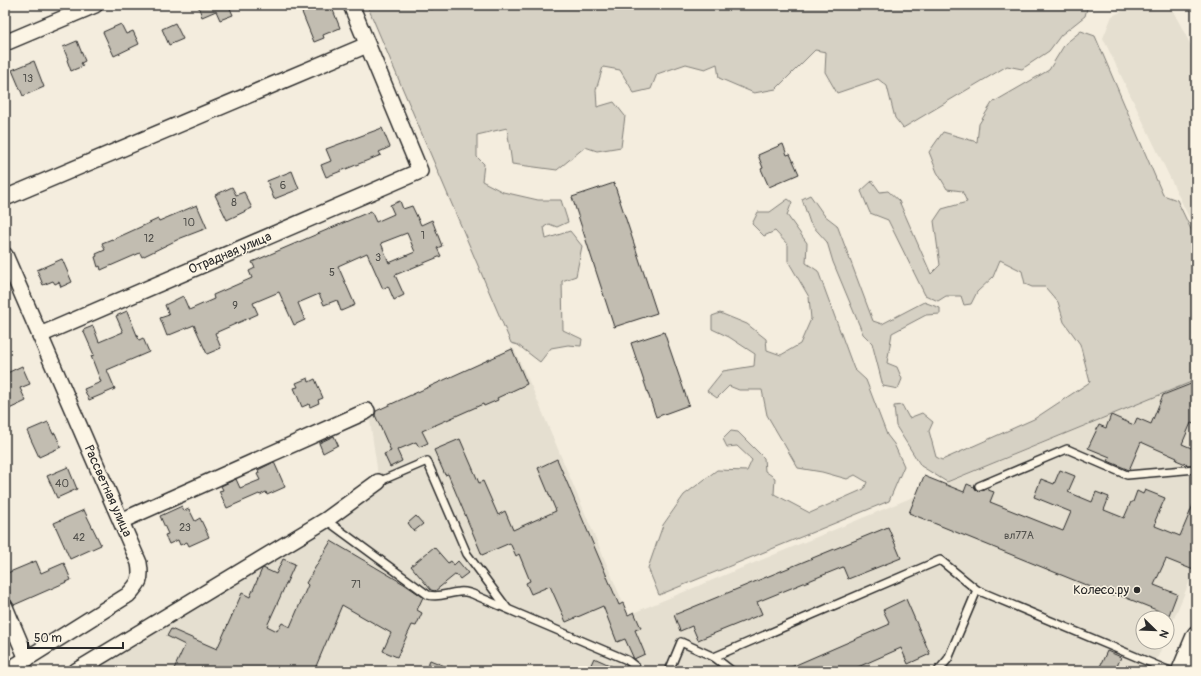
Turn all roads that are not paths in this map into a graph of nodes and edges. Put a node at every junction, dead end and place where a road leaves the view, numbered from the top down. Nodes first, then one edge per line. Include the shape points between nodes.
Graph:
1 (95, 5) edge
2 (351, 5) edge
3 (5, 43) edge
4 (367, 45) junction
5 (5, 198) edge
6 (5, 255) edge
7 (40, 335) junction
8 (367, 411) dead end
9 (1196, 469) edge
10 (378, 482) joint
11 (979, 486) dead end
12 (326, 520) junction
13 (121, 521) junction
14 (977, 590) junction
15 (5, 607) edge
16 (507, 608) junction
17 (1196, 635) edge
18 (714, 657) junction
19 (27, 659) junction
20 (7, 671) edge
21 (76, 671) edge
22 (638, 671) edge
23 (669, 671) edge
24 (732, 671) edge
25 (938, 671) edge
26 (1170, 671) edge
27 (1181, 671) edge

1 - 3 street
2 - 4 street
4 - 5 street
4 - 7 street, Отрадная улица via 420,171
6 - 7 street, Рассветная улица
7 - 13 street, Рассветная улица
8 - 13 street
9 - 11 lane via 1127,475 1067,449
10 - 12 street
10 - 16 lane via 427,461 467,554
12 - 16 lane via 428,595 434,597 468,592
12 - 21 street
13 - 19 street, Рассветная улица via 139,562 141,575 138,584 128,595
14 - 18 lane via 940,560
14 - 25 lane via 948,659
14 - 26 lane
15 - 19 street
16 - 22 lane via 627,660
17 - 27 street
18 - 23 lane via 681,642
18 - 24 lane
19 - 20 street, Рассветная улица

